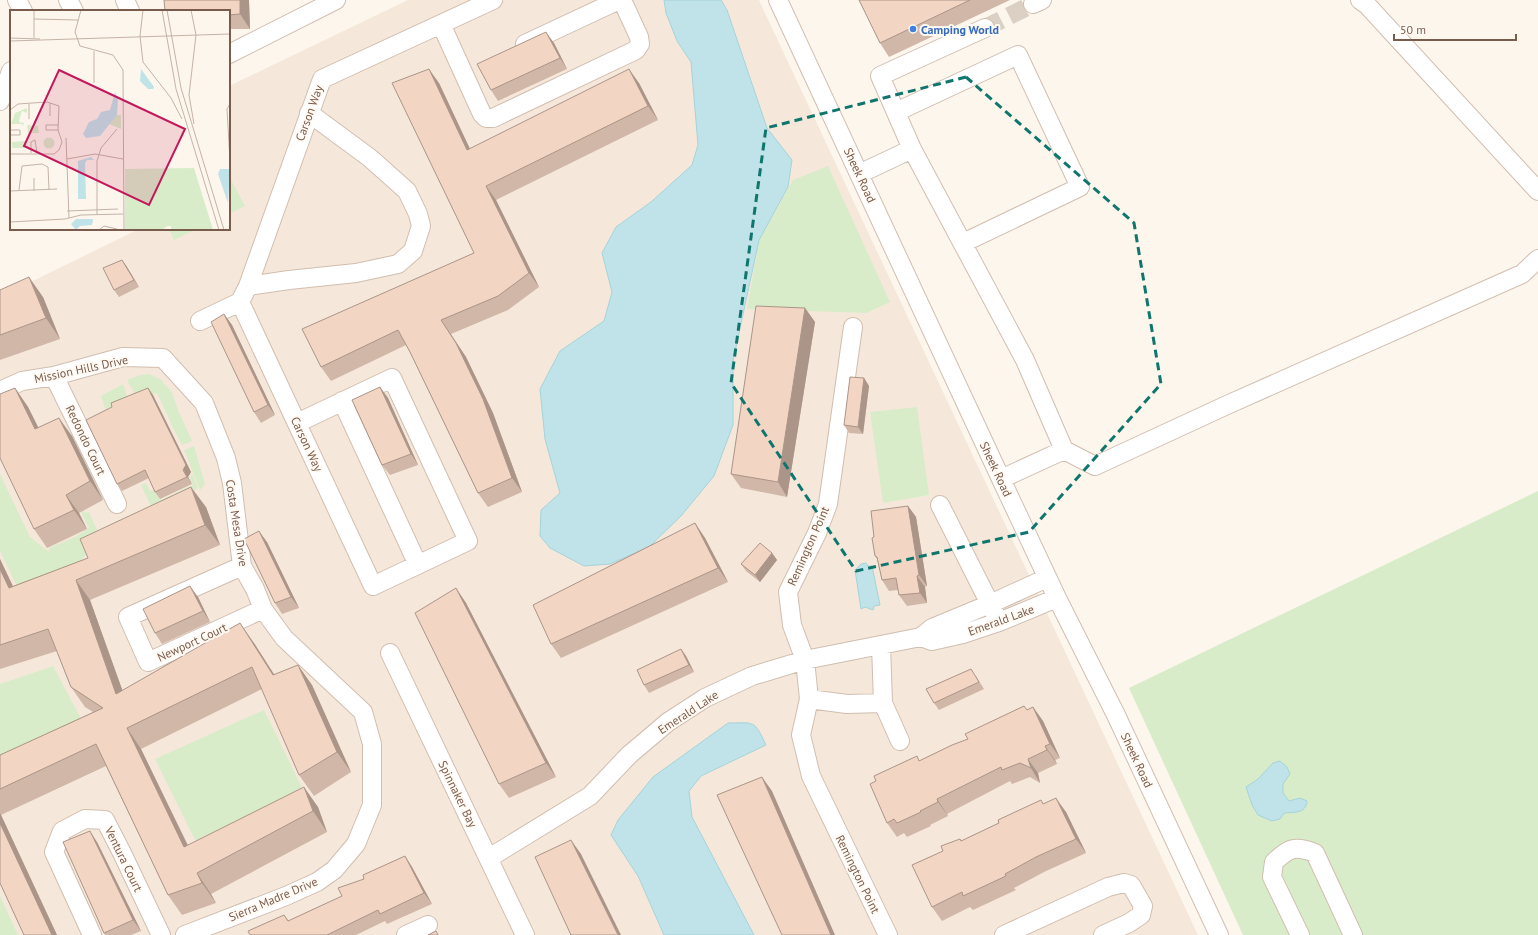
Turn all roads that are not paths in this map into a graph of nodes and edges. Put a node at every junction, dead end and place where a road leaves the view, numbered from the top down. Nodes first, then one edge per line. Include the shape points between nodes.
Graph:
1 (17, 0) edge
2 (68, 0) edge
3 (336, 0) edge
4 (493, 0) edge
5 (619, 0) edge
6 (622, 0) edge
7 (778, 0) edge
8 (1360, 0) edge
9 (22, 10) edge
10 (73, 10) edge
11 (441, 24) junction
12 (985, 28) tunnel mouth
13 (513, 49) edge
14 (230, 53) edge
15 (10, 74) edge
16 (0, 100) edge
17 (896, 112) junction
18 (309, 113) junction
19 (912, 149) junction
20 (859, 174) junction
21 (1538, 191) edge
22 (963, 243) junction
23 (1538, 259) edge
24 (244, 294) junction
25 (200, 321) dead end
26 (853, 327) dead end
27 (164, 358) joint
28 (54, 376) junction
29 (0, 391) edge
30 (342, 401) junction
31 (297, 422) junction
32 (1064, 450) junction
33 (1001, 479) junction
34 (117, 504) dead end
35 (940, 505) dead end
36 (418, 565) junction
37 (242, 566) junction
38 (1047, 578) junction
39 (1057, 598) junction
40 (990, 604) junction
41 (263, 609) junction
42 (999, 622) junction
43 (921, 637) junction
44 (881, 645) junction
45 (390, 653) dead end
46 (805, 660) junction
47 (809, 699) junction
48 (883, 703) junction
49 (900, 742) dead end
50 (372, 805) joint
51 (489, 858) junction
52 (428, 925) dead end
53 (92, 935) edge
54 (161, 935) edge
55 (185, 935) edge
56 (406, 935) edge
57 (525, 935) edge
58 (888, 935) edge
59 (1004, 935) edge
60 (1103, 935) edge
61 (1219, 935) edge
62 (1300, 935) edge
63 (1353, 935) edge

1 - 9 street
2 - 10 street
3 - 14 street
4 - 11 street, Carson Way
5 - 13 street
6 - 11 street via 639,37 640,44 636,50 493,118 486,118 482,114 470,69
7 - 20 street, Sheek Road
8 - 21 street
11 - 18 street, Carson Way via 322,79
12 - 17 street via 880,76
15 - 16 street
17 - 19 street
17 - 22 street via 1018,55 1080,187
18 - 24 street, Carson Way
18 - 24 street via 370,158 407,191 421,226 413,251 398,264 356,274 289,280
19 - 20 street
19 - 22 street
20 - 33 street, Sheek Road
22 - 32 street via 1025,360
23 - 32 street via 1522,274 1095,466
24 - 25 street
24 - 31 street, Carson Way
26 - 46 street, Remington Point via 828,504 788,592 792,626
27 - 28 street, Mission Hills Drive via 123,357
27 - 37 street, Costa Mesa Drive via 204,403 226,458 232,483
28 - 29 street, Mission Hills Drive via 22,381
28 - 34 street, Redondo Court
30 - 31 street
30 - 36 street
30 - 36 street via 392,378 468,541
31 - 36 street, Carson Way via 373,586
32 - 33 street
33 - 38 street, Sheek Road
35 - 40 street
37 - 41 street, Costa Mesa Drive
37 - 41 street, Newport Court via 128,617 148,662
38 - 39 street, Sheek Road
38 - 40 street, Emerald Lake
39 - 42 street, Emerald Lake
39 - 61 street, Sheek Road via 1116,715
40 - 42 street
40 - 43 street, Emerald Lake via 932,628
41 - 50 street, Costa Mesa Drive via 284,638 363,712 372,744
42 - 43 street, Emerald Lake via 932,641
43 - 44 street, Emerald Lake
44 - 46 street, Emerald Lake
44 - 48 street
45 - 51 street, Spinnaker Bay
46 - 47 street, Remington Point
46 - 51 street, Emerald Lake via 752,676 706,698 668,722 629,756 590,796
47 - 48 street via 847,704
47 - 58 street, Remington Point via 802,735 811,776
48 - 49 street
50 - 55 street, Sierra Madre Drive via 356,844 334,870 317,882
51 - 57 street, Spinnaker Bay
52 - 56 street
53 - 54 street, Ventura Court via 54,852 62,831 84,819 105,820
59 - 60 street via 1108,887 1124,883 1131,885 1143,906 1141,914
62 - 63 street via 1272,876 1274,862 1287,850 1303,848 1315,853

